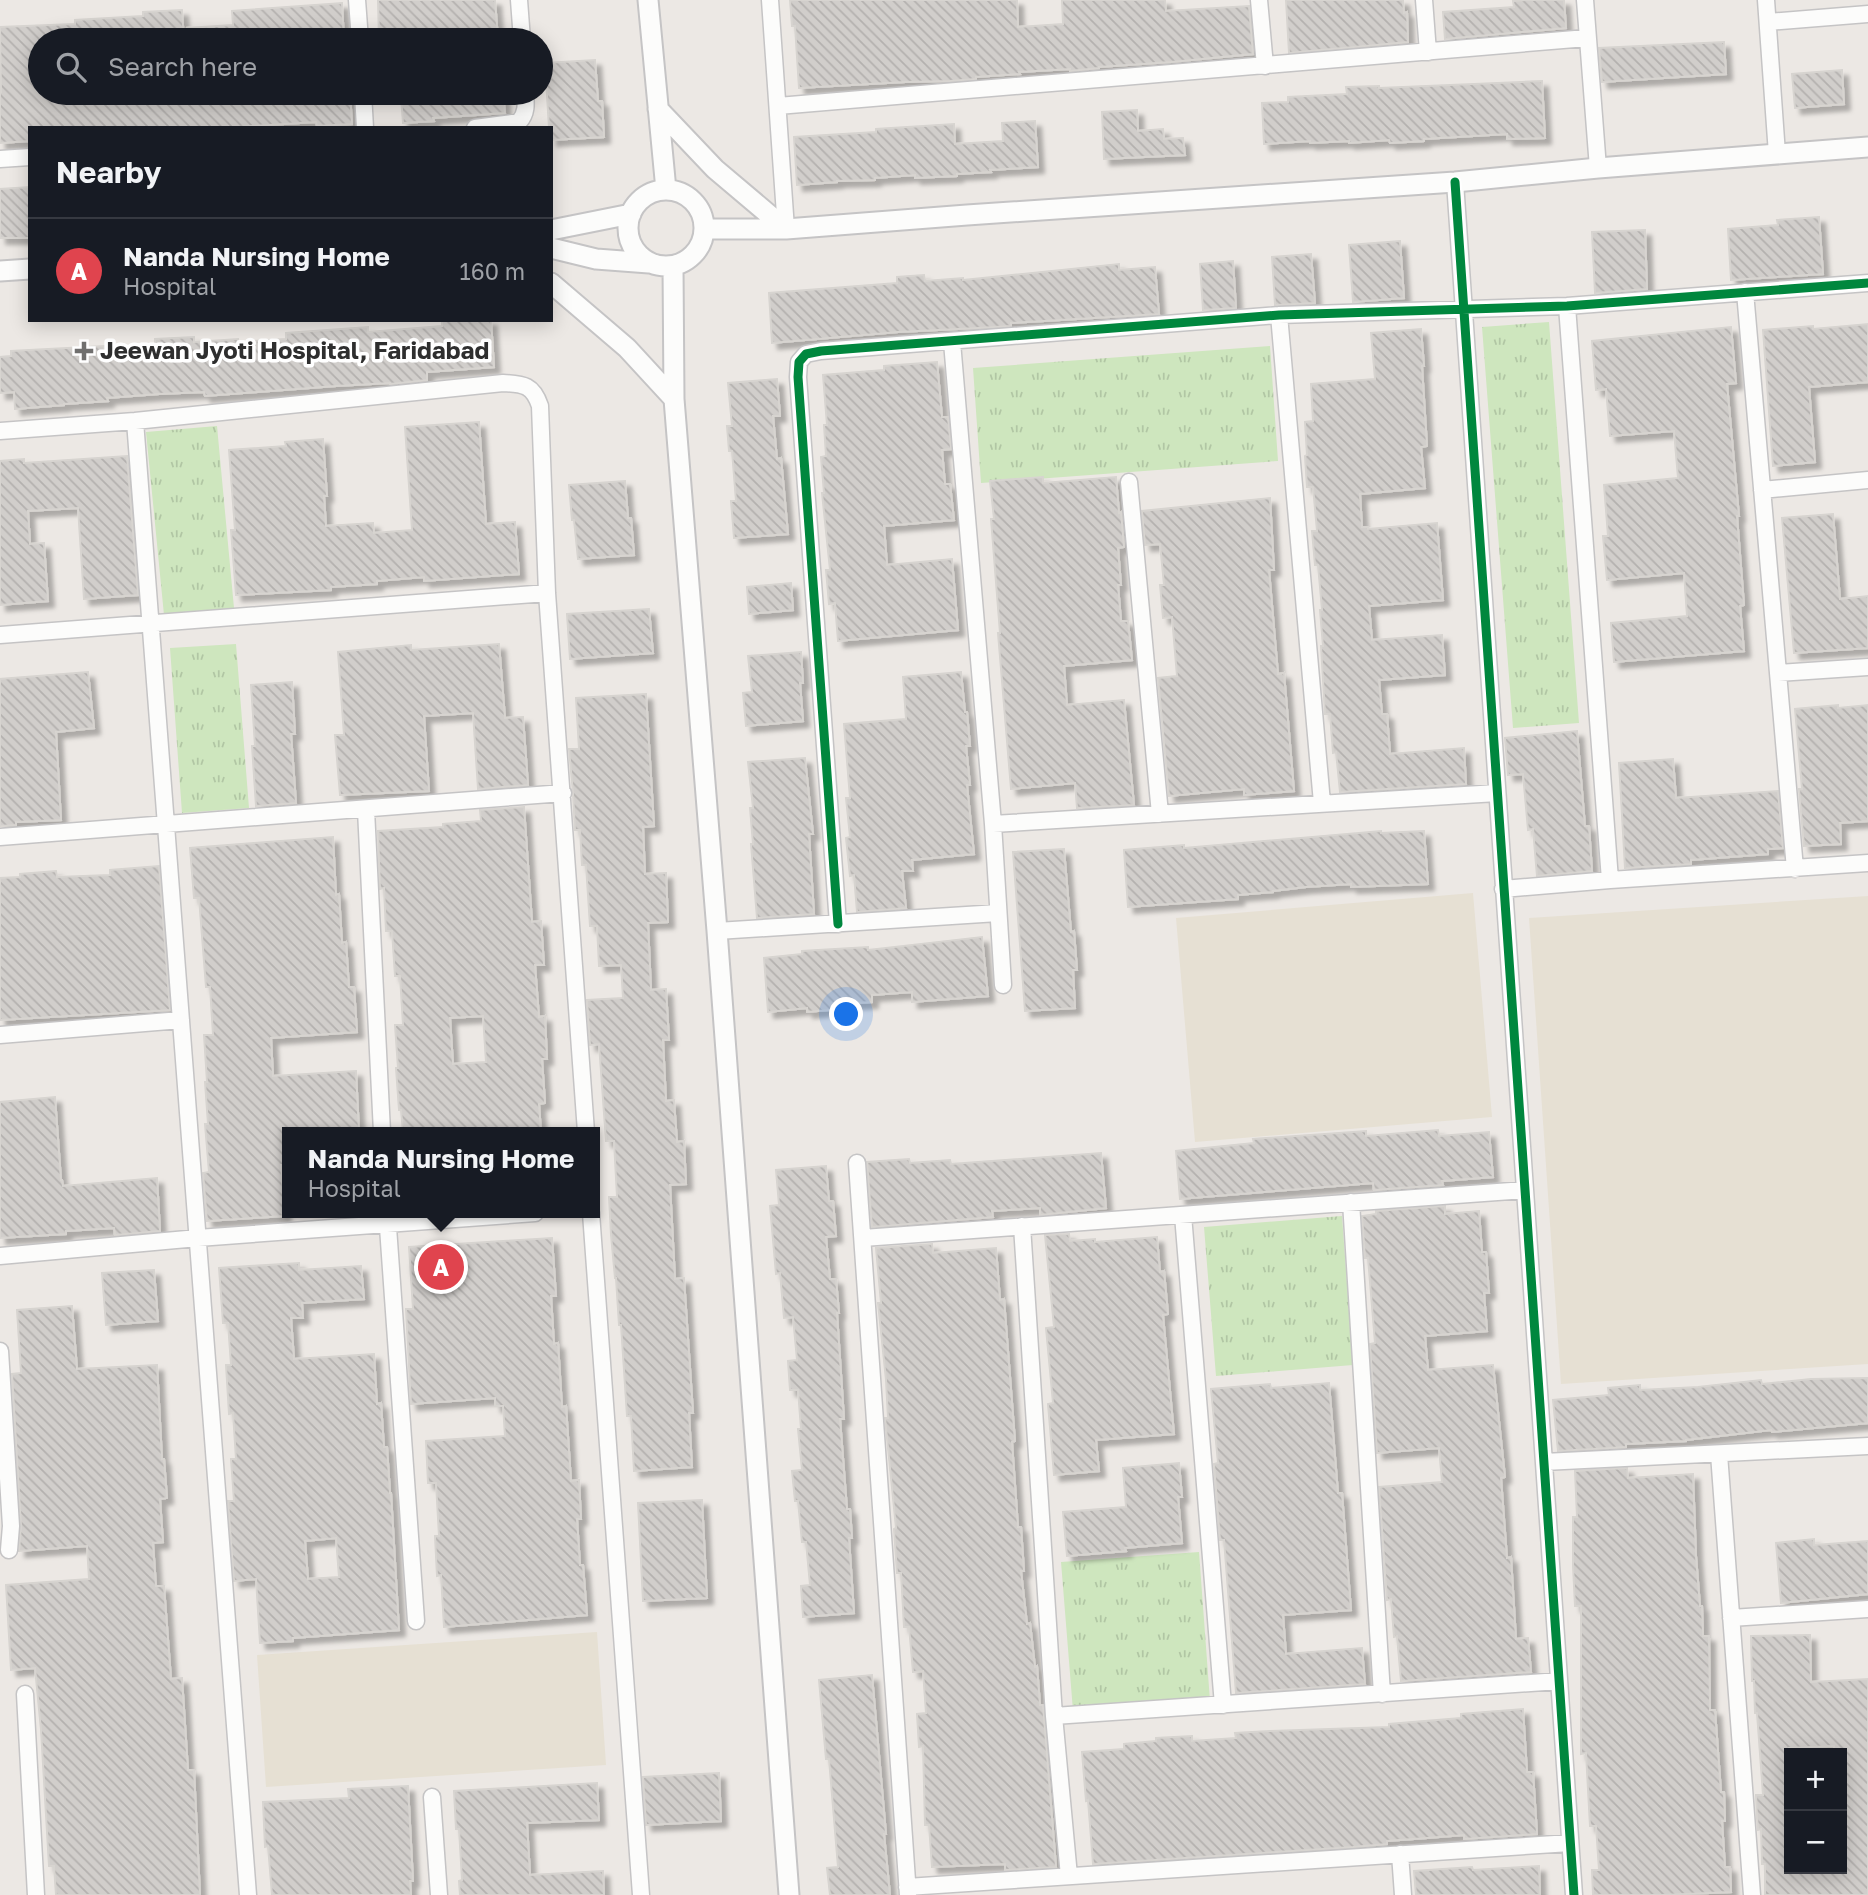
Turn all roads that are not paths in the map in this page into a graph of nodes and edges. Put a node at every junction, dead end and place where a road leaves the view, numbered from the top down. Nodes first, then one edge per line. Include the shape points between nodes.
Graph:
1 (357, 0) edge
2 (519, 0) edge
3 (648, 0) edge
4 (770, 0) edge
5 (1259, 0) edge
6 (1424, 0) edge
7 (1585, 0) edge
8 (1766, 0) edge
9 (1868, 14) edge
10 (1768, 22) junction
11 (359, 28) edge
12 (521, 28) edge
13 (1587, 38) junction
14 (1428, 52) junction
15 (1265, 66) junction
16 (364, 105) edge
17 (526, 105) edge
18 (778, 106) junction
19 (658, 109) junction
20 (365, 126) edge
21 (490, 126) edge
22 (1868, 147) edge
23 (1777, 154) junction
24 (28, 157) edge
25 (0, 159) edge
26 (1598, 168) junction
27 (1455, 182) junction
28 (666, 190) junction
29 (631, 214) junction
30 (705, 229) junction
31 (786, 229) junction
32 (553, 230) edge
33 (553, 248) edge
34 (649, 263) junction
35 (673, 266) junction
36 (28, 269) edge
37 (0, 271) edge
38 (1868, 283) edge
39 (553, 285) edge
40 (1745, 292) junction
41 (1567, 306) junction
42 (1463, 309) junction
43 (1279, 315) junction
44 (952, 342) junction
45 (674, 399) junction
46 (135, 421) junction
47 (0, 431) edge
48 (1868, 480) edge
49 (1129, 482) dead end
50 (1762, 490) junction
51 (547, 593) junction
52 (151, 622) junction
53 (0, 635) edge
54 (1868, 667) edge
55 (1778, 673) junction
56 (563, 793) junction
57 (1497, 793) junction
58 (1322, 803) junction
59 (366, 810) junction
60 (1160, 814) junction
61 (166, 822) junction
62 (993, 824) junction
63 (0, 837) edge
64 (1868, 863) edge
65 (1795, 869) junction
66 (1610, 880) junction
67 (1503, 889) junction
68 (998, 913) junction
69 (838, 924) junction
70 (718, 931) junction
71 (1003, 985) dead end
72 (181, 1020) junction
73 (0, 1035) edge
74 (383, 1127) edge
75 (586, 1127) edge
76 (857, 1163) dead end
77 (1525, 1190) junction
78 (1351, 1202) junction
79 (1183, 1215) junction
80 (387, 1218) edge
81 (591, 1218) edge
82 (1022, 1226) junction
83 (198, 1238) junction
84 (863, 1238) junction
85 (0, 1256) edge
86 (0, 1351) edge
87 (1868, 1446) edge
88 (1719, 1454) junction
89 (1544, 1462) junction
90 (9, 1550) dead end
91 (1868, 1609) edge
92 (1731, 1618) junction
93 (416, 1620) dead end
94 (1559, 1681) junction
95 (25, 1694) dead end
96 (1382, 1694) junction
97 (1223, 1705) junction
98 (1054, 1716) junction
99 (432, 1797) dead end
100 (1570, 1843) junction
101 (1400, 1854) junction
102 (1069, 1876) junction
103 (908, 1891) edge
104 (36, 1895) edge
105 (248, 1895) edge
106 (439, 1895) edge
107 (640, 1895) edge
108 (789, 1895) edge
109 (1403, 1895) edge
110 (1574, 1895) edge
111 (1752, 1895) edge

1 - 11 street
2 - 12 street
3 - 19 street
4 - 18 street
5 - 15 street
6 - 14 street
7 - 13 street
8 - 10 street
9 - 10 street
10 - 23 street
13 - 14 street
13 - 26 street
14 - 15 street
15 - 18 street
16 - 20 street
17 - 21 street via 519,122
18 - 31 street
19 - 28 street
19 - 31 street via 715,169
22 - 23 street
23 - 26 street
24 - 25 street
26 - 27 street
27 - 31 street
27 - 42 street
28 - 29 street via 645,196
28 - 30 street via 689,197 698,206
29 - 32 street
29 - 34 street via 628,235 632,247
30 - 31 street
30 - 35 street via 695,253
33 - 34 street via 596,259
34 - 35 street
35 - 45 street
36 - 37 street
38 - 40 street
39 - 45 street via 627,348
40 - 41 street
40 - 50 street
41 - 42 street
41 - 66 street
42 - 43 street
42 - 57 street
43 - 44 street
43 - 58 street
44 - 62 street
44 - 69 street via 821,351 806,354 799,362
45 - 70 street
46 - 47 street
46 - 51 street via 503,383 530,388 540,406
46 - 52 street
48 - 50 street
49 - 60 street
50 - 55 street
51 - 52 street
51 - 56 street
52 - 53 street
52 - 61 street
54 - 55 street
55 - 65 street
56 - 59 street
56 - 75 street
57 - 58 street
57 - 67 street
58 - 60 street
59 - 61 street
59 - 74 street
60 - 62 street
61 - 63 street
61 - 72 street
62 - 68 street
64 - 65 street
65 - 66 street
66 - 67 street
67 - 77 street
68 - 69 street
68 - 71 street
69 - 70 street
70 - 108 street
72 - 73 street
72 - 83 street
76 - 84 street
77 - 78 street
77 - 89 street
78 - 79 street
78 - 96 street
79 - 82 street
79 - 97 street
80 - 83 street
80 - 93 street
81 - 107 street
82 - 84 street
82 - 98 street
83 - 85 street
83 - 105 street
84 - 103 street
86 - 90 street
87 - 88 street
88 - 89 street
88 - 92 street
89 - 94 street
91 - 92 street
92 - 111 street
94 - 96 street
94 - 100 street
95 - 104 street
96 - 97 street
97 - 98 street
98 - 102 street
99 - 106 street
100 - 101 street
100 - 110 street
101 - 102 street
101 - 109 street
102 - 103 street

